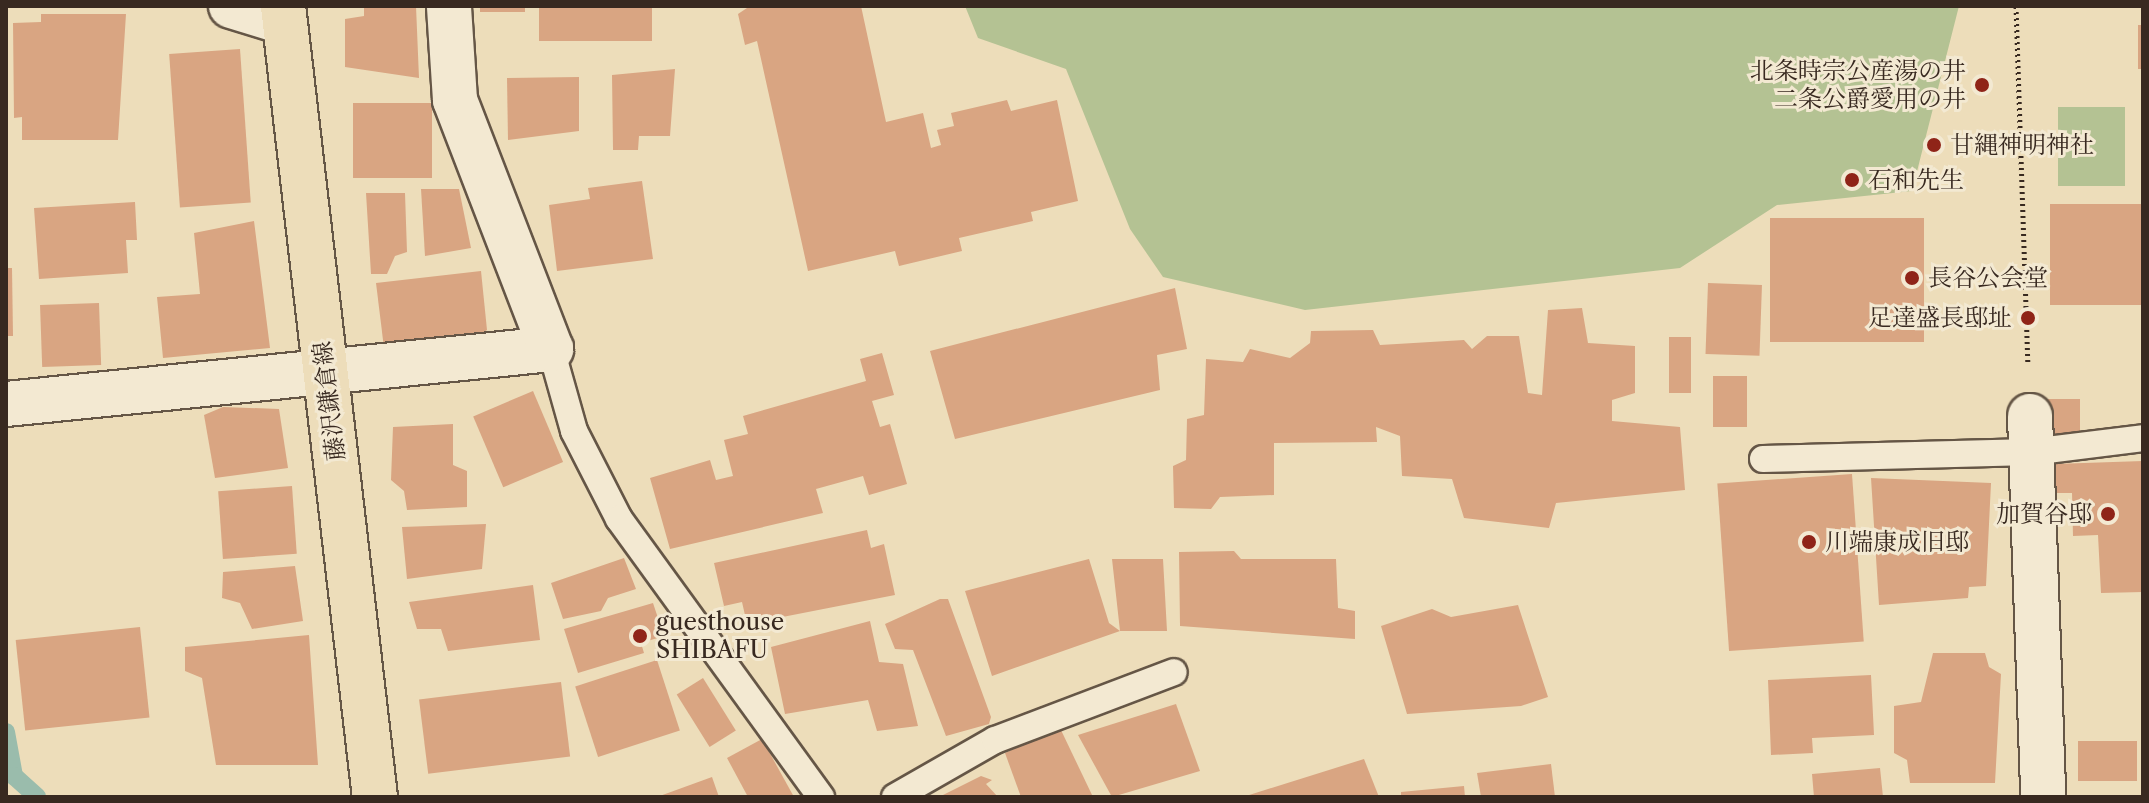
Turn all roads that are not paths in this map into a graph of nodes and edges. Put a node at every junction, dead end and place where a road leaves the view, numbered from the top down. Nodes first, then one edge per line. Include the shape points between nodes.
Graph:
1 (231, 6) edge
2 (449, 6) edge
3 (283, 14) edge
4 (551, 349) junction
5 (326, 374) junction
6 (6, 404) edge
7 (2030, 434) junction
8 (2143, 438) edge
9 (1763, 459) dead end
10 (1174, 672) dead end
11 (375, 797) edge
12 (821, 797) edge
13 (895, 797) edge
14 (2043, 797) edge

1 - 3 street
2 - 4 street via 455,100
3 - 5 main road, 藤沢鎌倉線
4 - 5 street
4 - 12 lane via 574,431 619,519
5 - 6 street
5 - 11 main road, 藤沢鎌倉線
7 - 8 lane
7 - 9 lane
7 - 14 street
10 - 13 lane via 995,740

